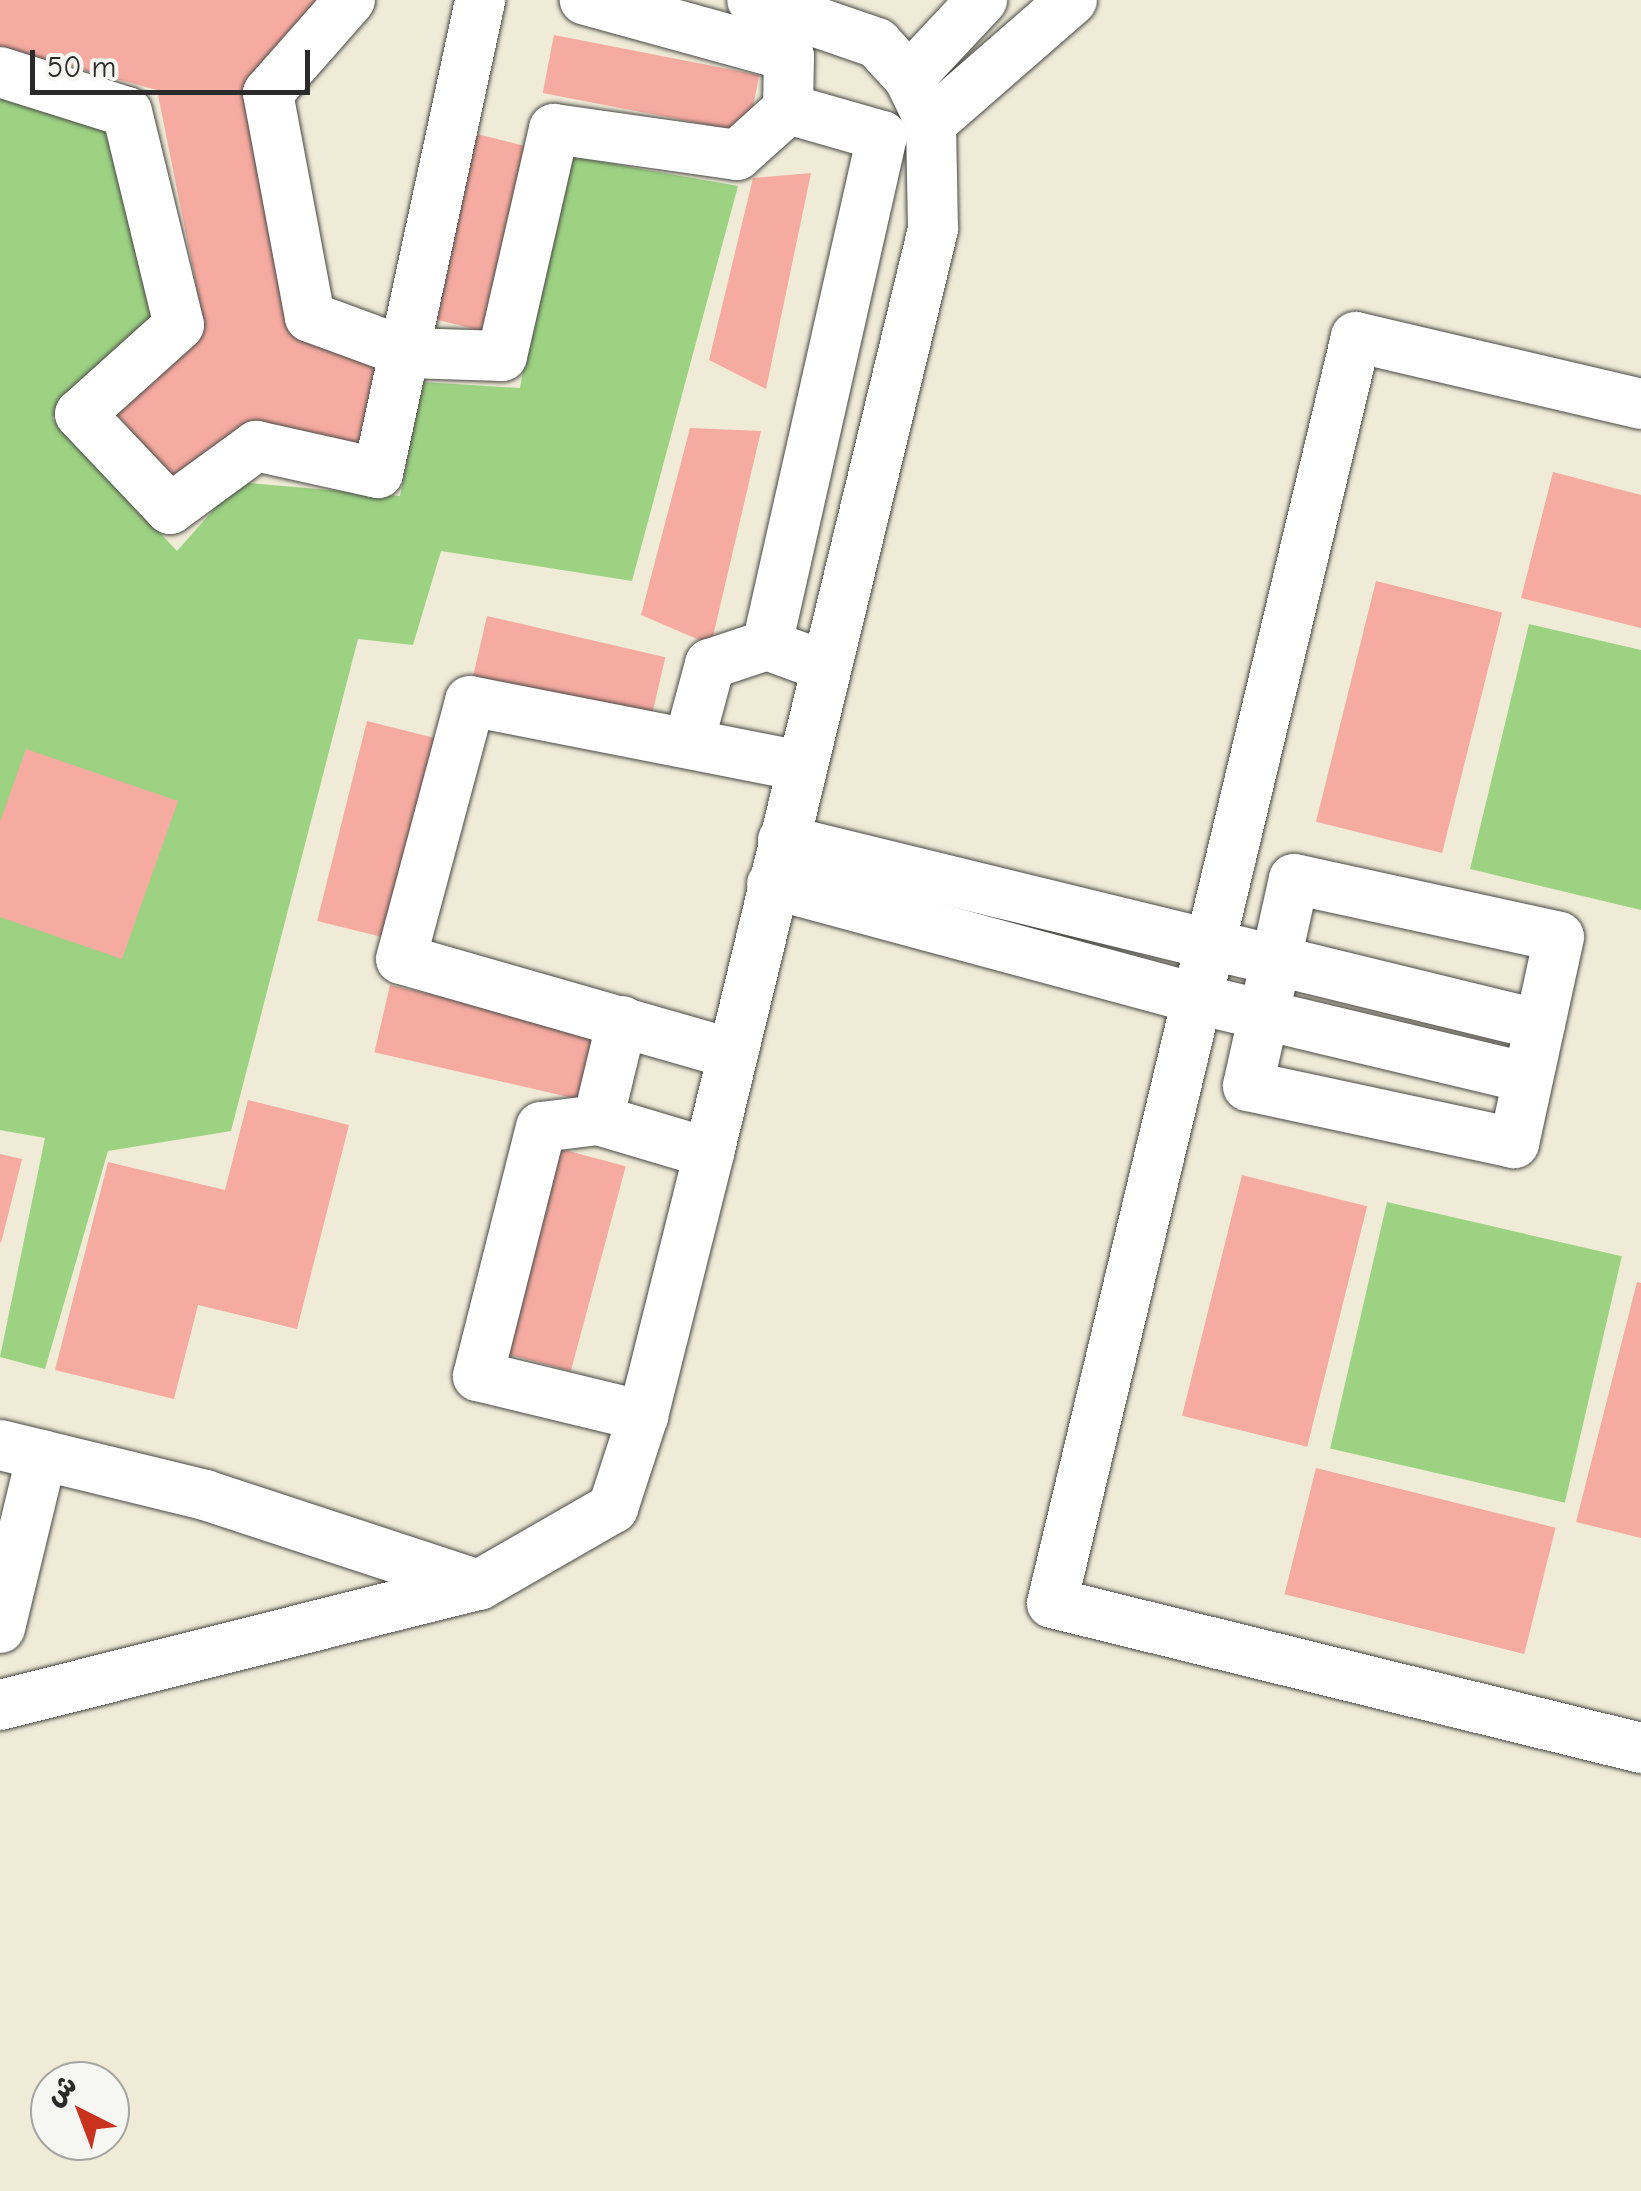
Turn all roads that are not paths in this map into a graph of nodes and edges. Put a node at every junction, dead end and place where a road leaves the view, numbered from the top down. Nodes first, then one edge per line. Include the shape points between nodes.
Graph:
1 (350, 0) edge
2 (480, 0) edge
3 (585, 0) edge
4 (752, 0) edge
5 (982, 0) edge
6 (1072, 0) edge
7 (0, 72) edge
8 (909, 78) junction
9 (788, 109) junction
10 (931, 123) junction
11 (408, 352) junction
12 (1641, 404) edge
13 (767, 645) junction
14 (824, 666) junction
15 (689, 742) junction
16 (802, 766) junction
17 (777, 862) junction
18 (1210, 944) junction
19 (1276, 960) junction
20 (1197, 998) junction
21 (1264, 1014) junction
22 (622, 1021) junction
23 (1540, 1025) junction
24 (730, 1053) junction
25 (1528, 1078) junction
26 (598, 1120) junction
27 (709, 1152) junction
28 (643, 1416) junction
29 (21, 1450) edge
30 (479, 1586) junction
31 (0, 1628) edge
32 (0, 1705) edge
33 (1641, 1748) edge

1 - 11 street via 268,93 310,317
2 - 11 street
3 - 9 street via 788,56
4 - 8 street via 877,43
5 - 8 street
6 - 10 street
7 - 11 street via 128,112 179,324 80,414 170,508 256,446 378,473
8 - 10 street
9 - 11 street via 737,155 554,129 502,356
9 - 13 street via 882,136
10 - 14 street via 932,230
12 - 18 street via 1356,338
13 - 14 street
13 - 15 street via 710,664
14 - 16 street
15 - 16 street
15 - 22 street via 470,701 400,959
16 - 17 street
17 - 18 street
17 - 20 street
17 - 24 street
18 - 19 street
18 - 20 street
19 - 21 street
19 - 23 street
19 - 23 street via 1294,880 1559,936
20 - 21 street
20 - 33 street via 1052,1603
21 - 25 street
21 - 25 street via 1248,1086 1514,1143
22 - 24 street
22 - 26 street
23 - 25 street
24 - 27 street
26 - 27 street
26 - 28 street via 541,1127 478,1376
27 - 28 street
28 - 30 street via 612,1508
29 - 30 street via 205,1495
29 - 31 street
30 - 32 street

